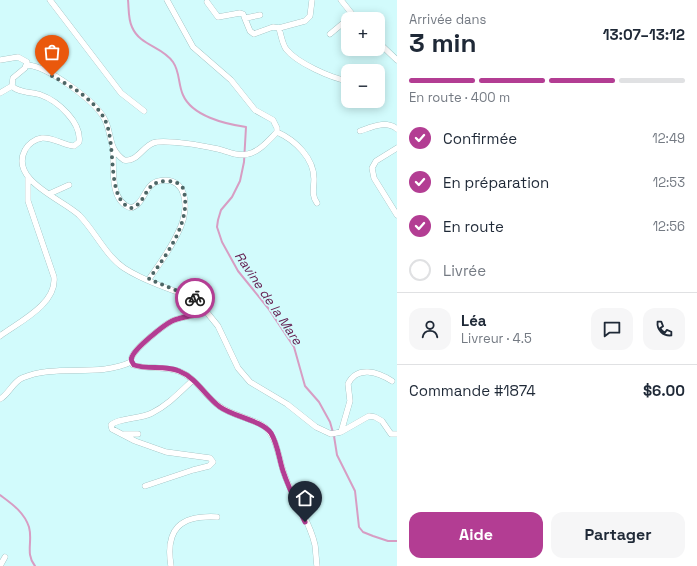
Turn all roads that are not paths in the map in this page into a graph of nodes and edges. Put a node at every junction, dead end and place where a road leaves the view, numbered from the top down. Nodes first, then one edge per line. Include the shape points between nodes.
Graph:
1 (50, 0) edge
2 (166, 0) edge
3 (312, 0) edge
4 (341, 0) edge
5 (207, 2) dead end
6 (348, 12) edge
7 (260, 15) dead end
8 (246, 18) junction
9 (341, 26) edge
10 (279, 28) junction
11 (330, 34) dead end
12 (385, 49) edge
13 (0, 60) edge
14 (397, 60) edge
15 (27, 65) junction
16 (341, 79) edge
17 (12, 86) junction
18 (0, 93) edge
19 (144, 110) dead end
20 (397, 128) edge
21 (360, 131) dead end
22 (277, 132) junction
23 (397, 148) edge
24 (113, 149) junction
25 (28, 178) junction
26 (69, 185) dead end
27 (50, 194) junction
28 (316, 203) dead end
29 (397, 204) edge
30 (391, 207) junction
31 (397, 215) edge
32 (149, 279) junction
33 (205, 310) junction
34 (0, 336) edge
35 (131, 362) junction
36 (46, 369) dead end
37 (60, 370) junction
38 (193, 380) junction
39 (392, 381) dead end
40 (0, 399) edge
41 (341, 432) junction
42 (122, 434) junction
43 (138, 434) dead end
44 (397, 434) edge
45 (145, 486) dead end
46 (217, 517) dead end
47 (5, 557) dead end
48 (0, 566) edge
49 (171, 566) edge
50 (317, 566) edge

1 - 19 street via 121,93
2 - 22 street via 193,47 231,80 255,110 274,120
3 - 10 street via 308,19
4 - 6 street
5 - 8 street via 218,17 240,13
7 - 8 street
8 - 10 street via 251,33 254,34 273,27
9 - 11 street
10 - 16 street via 284,45 291,53
12 - 14 street
13 - 15 street via 18,57 25,60
15 - 17 street via 13,78
15 - 24 street via 36,67 74,88 87,100 104,118
17 - 18 street
17 - 25 street via 55,103 72,122 80,138 74,146 47,138 33,141 25,149 23,159
20 - 21 street via 383,124
22 - 24 street via 249,154 239,155 192,144 155,142 127,161 119,157
22 - 28 street via 297,144 306,157 314,173 312,193
23 - 30 street via 376,161 372,168 374,178
24 - 32 street via 115,188 117,196 125,206 131,208 139,204 150,186 159,181 176,182 185,194 182,225
25 - 27 street
25 - 34 street via 27,196 54,277 54,289 46,302
26 - 27 street
27 - 32 street via 73,209 88,223 123,267
29 - 30 street
30 - 31 street
32 - 33 street via 200,300 205,305
33 - 35 street via 167,323 137,350
33 - 41 street via 218,326 238,368 250,382 288,404 323,432
35 - 37 street via 108,369
35 - 38 street via 142,367 172,368
36 - 37 street
37 - 40 street via 22,378
38 - 42 street via 153,413 112,424 112,429
38 - 50 street via 220,407 263,425 271,434 288,485 315,545
39 - 41 street via 373,371 352,378 348,389 350,404
41 - 44 street via 369,416 382,421 391,434
42 - 43 street
42 - 45 street via 166,452 210,458 214,462 209,466
46 - 49 street via 192,518 182,522 173,533 169,544
47 - 48 street

